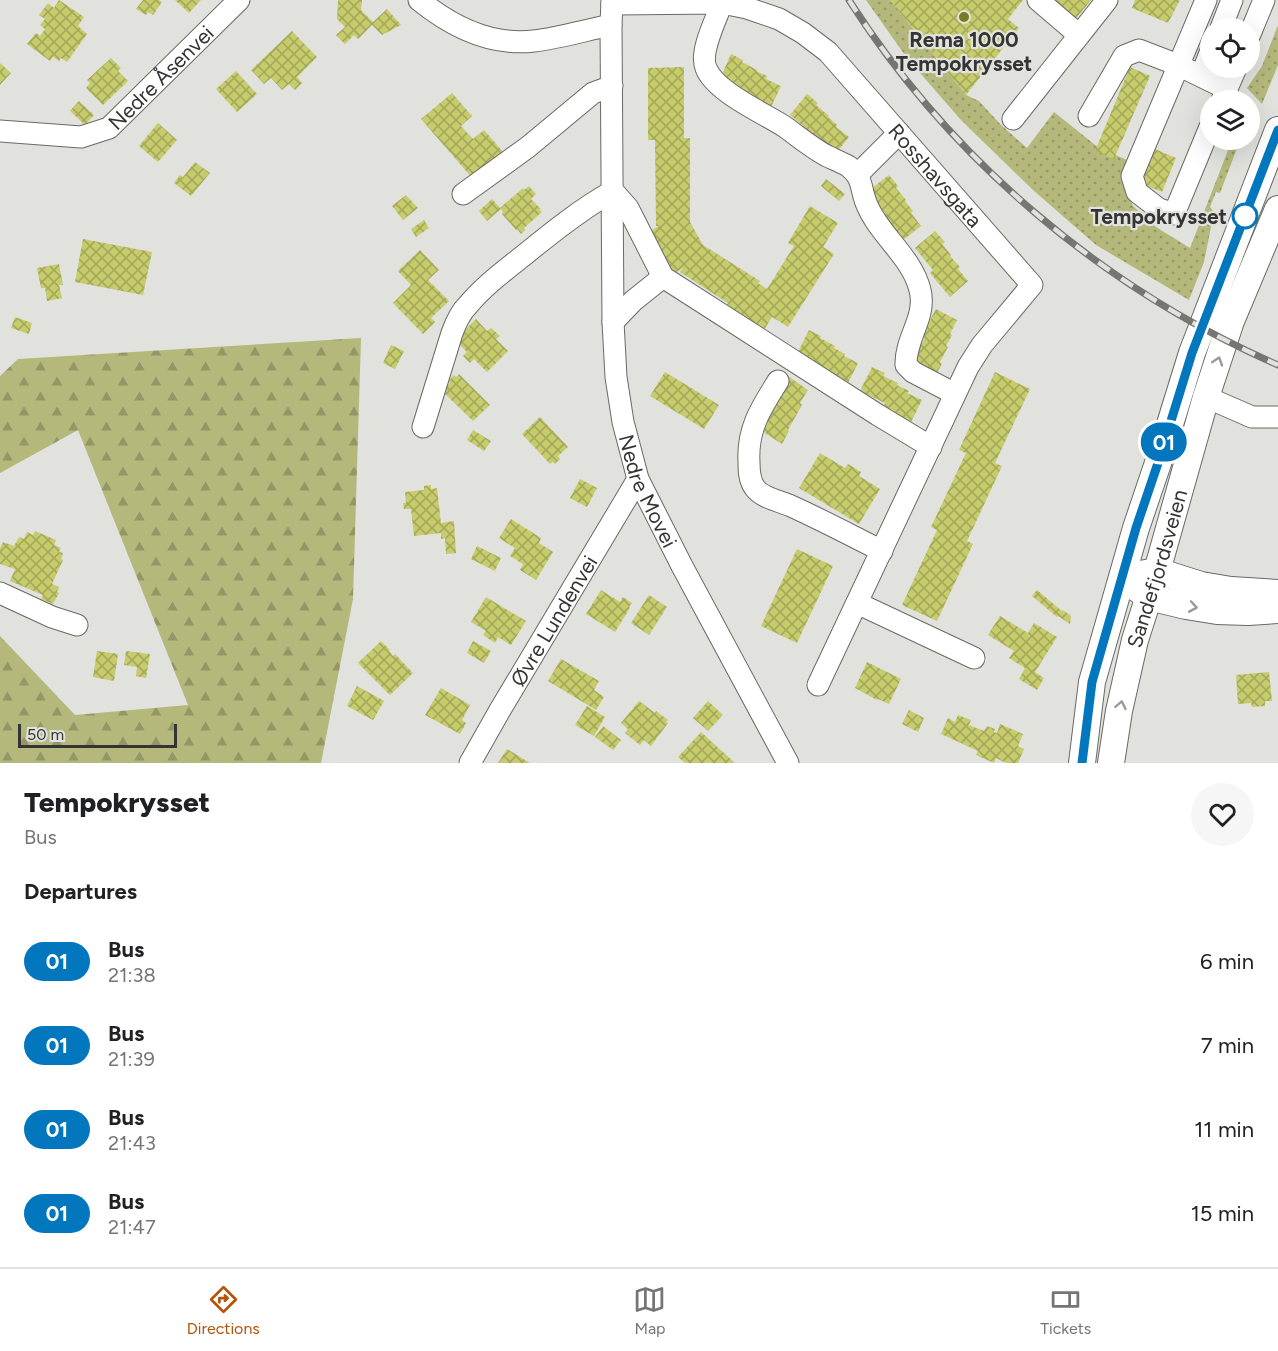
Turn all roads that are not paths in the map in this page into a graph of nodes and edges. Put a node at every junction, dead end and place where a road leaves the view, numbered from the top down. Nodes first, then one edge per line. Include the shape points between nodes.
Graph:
1 (239, 0) edge
2 (419, 0) edge
3 (1038, 0) edge
4 (1107, 0) edge
5 (1206, 0) edge
6 (1232, 0) edge
7 (1264, 0) edge
8 (612, 2) edge
9 (722, 3) junction
10 (1225, 18) edge
11 (1257, 18) edge
12 (611, 25) junction
13 (1079, 35) junction
14 (1178, 65) junction
15 (1200, 76) edge
16 (1204, 78) edge
17 (612, 86) junction
18 (1219, 90) edge
19 (1089, 116) dead end
20 (1013, 119) dead end
21 (0, 130) edge
22 (1278, 130) edge
23 (899, 133) junction
24 (1200, 150) edge
25 (858, 175) junction
26 (613, 191) junction
27 (463, 194) dead end
28 (1278, 209) edge
29 (663, 277) junction
30 (613, 322) junction
31 (778, 381) dead end
32 (955, 394) junction
33 (1206, 397) junction
34 (1278, 417) edge
35 (423, 427) dead end
36 (931, 447) junction
37 (638, 479) junction
38 (882, 551) junction
39 (1156, 571) junction
40 (1122, 577) junction
41 (0, 592) edge
42 (1278, 593) edge
43 (1149, 597) junction
44 (857, 603) junction
45 (1278, 609) edge
46 (77, 625) dead end
47 (974, 658) dead end
48 (818, 685) dead end
49 (772, 732) junction
50 (470, 763) edge
51 (770, 763) edge
52 (788, 763) edge
53 (1082, 763) edge
54 (1111, 763) edge

1 - 21 street, Nedre Åsenvei via 109,128 81,137
2 - 12 street via 448,21 501,40 533,41
3 - 13 street
4 - 13 street
5 - 14 street
6 - 10 street
7 - 11 street
8 - 9 street, Rosshavsgata
8 - 12 street, Nedre Movei
9 - 23 street, Rosshavsgata via 779,19 811,39 828,52
9 - 25 street via 704,58 714,81
12 - 17 street, Nedre Movei
13 - 20 street
14 - 15 street
14 - 19 street via 1139,50 1124,56
14 - 24 street via 1132,176 1137,192 1159,209 1174,214
16 - 18 street
17 - 26 street, Nedre Movei
17 - 27 street via 593,93
22 - 40 main road, Sandefjordsveien via 1192,353
23 - 25 street
23 - 32 street, Rosshavsgata via 1032,285 982,345
25 - 32 street via 870,211 912,269 921,293 921,313 908,345 906,365
26 - 29 street via 628,208
26 - 30 street, Nedre Movei
26 - 35 street via 538,243 466,306 452,333
33 -> 28 main road, Sandefjordsveien via 1231,321
29 - 30 street
29 - 36 street
30 - 37 street, Nedre Movei via 623,422
31 - 38 street via 753,424 748,457 753,486 759,493
32 - 36 street, Rosshavsgata
33 - 34 street via 1252,417
33 - 39 main road, Sandefjordsveien
36 - 38 street, Rosshavsgata
37 - 49 street, Nedre Movei
37 - 50 street, Øvre Lundenvei
38 - 44 street, Rosshavsgata
39 - 40 main road
39 - 42 main road via 1210,587
39 - 43 main road, Sandefjordsveien
40 - 43 main road
40 - 53 main road, Sandefjordsveien via 1092,682
41 - 46 street
43 -> 45 main road via 1217,611
54 -> 43 main road, Sandefjordsveien via 1135,640
44 - 47 street
44 - 48 street, Rosshavsgata
49 - 51 street
49 - 52 street, Nedre Movei

